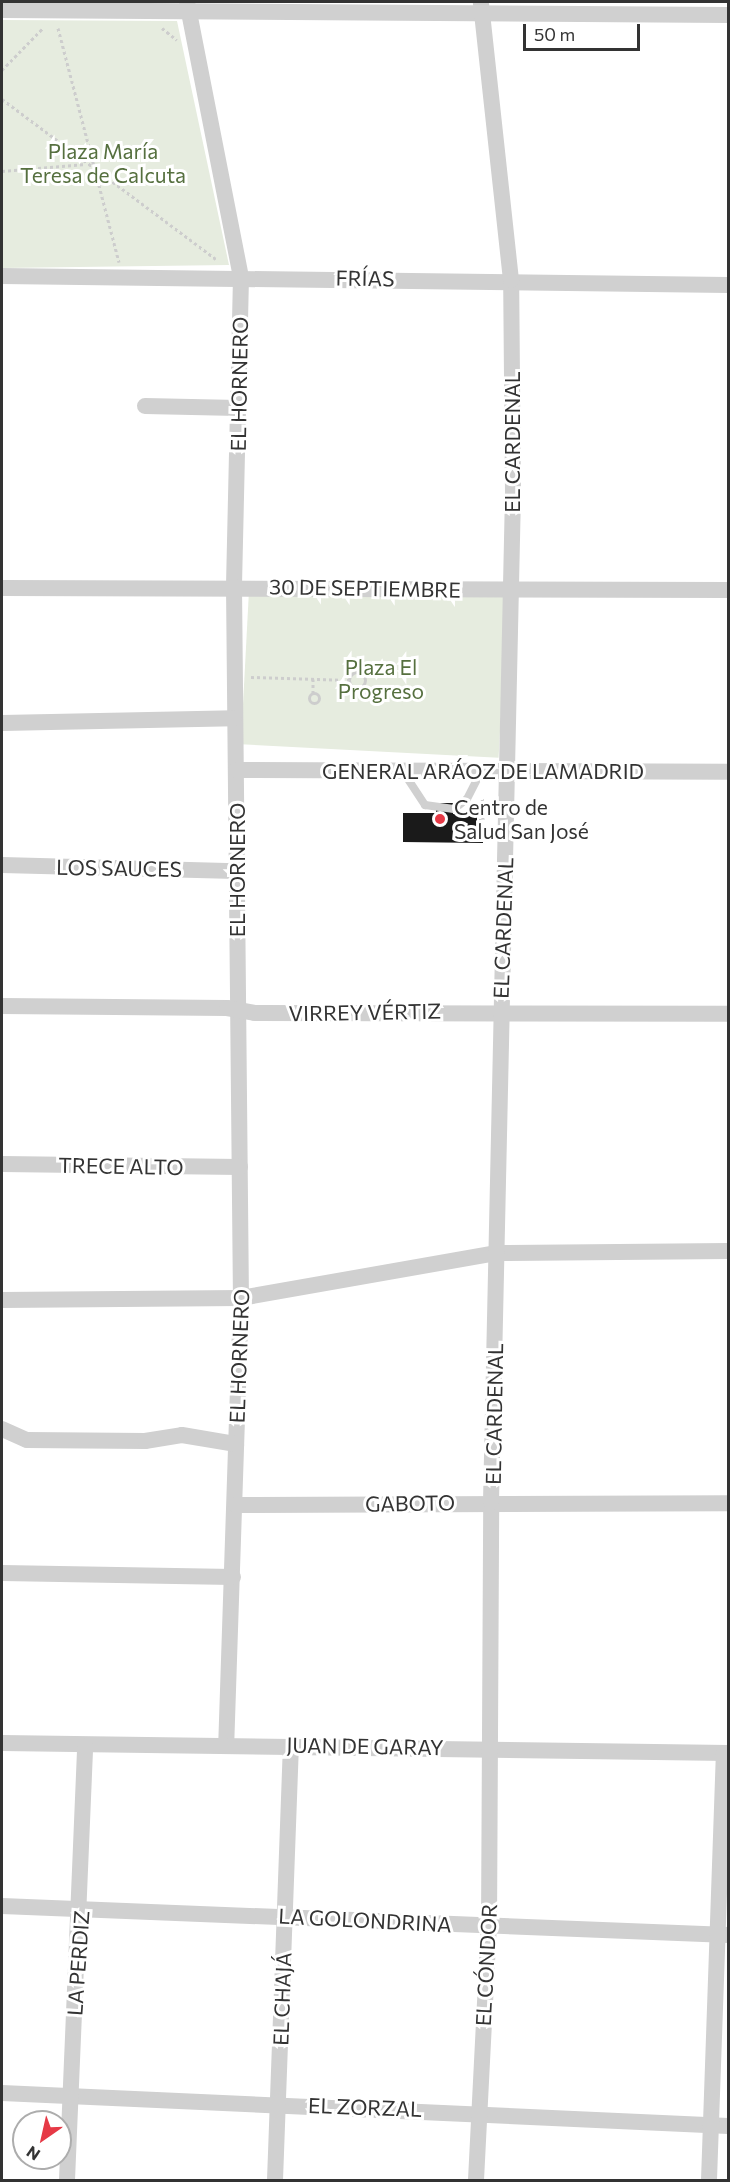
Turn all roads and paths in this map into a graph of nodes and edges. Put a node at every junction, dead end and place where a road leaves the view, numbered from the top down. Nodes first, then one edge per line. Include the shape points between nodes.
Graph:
1 (188, 6) edge
2 (481, 6) edge
3 (2, 10) edge
4 (729, 15) edge
5 (33, 28) dead end
6 (44, 28) junction
7 (58, 28) junction
8 (70, 28) dead end
9 (152, 28) dead end
10 (179, 50) dead end
11 (2, 70) edge
12 (2, 99) edge
13 (88, 164) junction
14 (95, 169) junction
15 (2, 171) edge
16 (108, 262) dead end
17 (119, 262) junction
18 (131, 262) dead end
19 (201, 262) dead end
20 (2, 276) edge
21 (242, 277) junction
22 (511, 280) junction
23 (729, 285) edge
24 (145, 406) dead end
25 (238, 408) junction
26 (234, 586) junction
27 (2, 588) edge
28 (512, 590) junction
29 (729, 590) edge
30 (234, 677) junction
31 (313, 679) junction
32 (349, 680) junction
33 (313, 693) dead end
34 (234, 718) junction
35 (2, 723) edge
36 (402, 769) junction
37 (508, 769) junction
38 (237, 770) junction
39 (729, 772) edge
40 (480, 774) junction
41 (479, 820) dead end
42 (2, 865) edge
43 (236, 871) junction
44 (2, 1006) edge
45 (239, 1011) junction
46 (500, 1011) junction
47 (729, 1014) edge
48 (2, 1164) edge
49 (240, 1167) junction
50 (729, 1251) edge
51 (497, 1253) junction
52 (241, 1298) junction
53 (2, 1300) edge
54 (2, 1429) edge
55 (236, 1444) junction
56 (491, 1502) junction
57 (729, 1503) edge
58 (236, 1504) junction
59 (2, 1573) edge
60 (233, 1577) junction
61 (2, 1743) edge
62 (226, 1744) junction
63 (291, 1745) junction
64 (85, 1746) junction
65 (490, 1748) junction
66 (726, 1753) edge
67 (2, 1906) edge
68 (82, 1909) junction
69 (285, 1916) junction
70 (489, 1926) junction
71 (723, 1935) edge
72 (2, 2093) edge
73 (69, 2097) junction
74 (278, 2103) junction
75 (479, 2111) junction
76 (710, 2125) junction
77 (729, 2126) edge
78 (67, 2181) edge
79 (275, 2181) edge
80 (476, 2181) edge
81 (709, 2181) edge

1 - 2 street
1 - 3 street
1 - 21 street, EL HORNERO
2 - 4 street
2 - 22 street, EL CARDENAL
5 - 6 path
6 - 7 path
6 - 11 path
7 - 8 path
7 - 14 path
9 - 10 path via 164,28 177,38
12 - 13 path
13 - 14 path
13 - 15 path
14 - 17 path
14 - 19 path via 217,257
16 - 17 path
17 - 18 path
20 - 21 street, FRÍAS
21 - 22 street, FRÍAS
21 - 25 street, EL HORNERO
22 - 23 street, FRÍAS
22 - 28 street, EL CARDENAL
24 - 25 street
25 - 26 street, EL HORNERO
26 - 27 street, 30 DE SEPTIEMBRE
26 - 28 street, 30 DE SEPTIEMBRE
26 - 30 street, EL HORNERO
28 - 29 street, 30 DE SEPTIEMBRE
28 - 37 street, EL CARDENAL
30 - 31 path
30 - 34 street, EL HORNERO
31 - 32 path
31 - 33 path
32 - 32 path via 357,688 365,680 355,672
34 - 35 street
34 - 38 street, EL HORNERO
36 - 38 street, GENERAL ARÁOZ DE LAMADRID
36 - 40 street, GENERAL ARÁOZ DE LAMADRID
36 - 40 lane via 420,801 434,809 458,808
37 - 39 street, GENERAL ARÁOZ DE LAMADRID
37 - 40 street, GENERAL ARÁOZ DE LAMADRID
37 - 46 street, EL CARDENAL
38 - 43 street, EL HORNERO
40 - 41 path via 483,820
42 - 43 street, LOS SAUCES
43 - 45 street, EL HORNERO
44 - 45 street, VIRREY VÉRTIZ
45 - 46 street, VIRREY VÉRTIZ
45 - 49 street, EL HORNERO
46 - 47 street, VIRREY VÉRTIZ
46 - 51 street, EL CARDENAL
48 - 49 street, TRECE ALTO
49 - 52 street, EL HORNERO
50 - 51 street
51 - 52 street
51 - 56 street, EL CARDENAL
52 - 53 street
52 - 55 street, EL HORNERO
54 - 55 street via 27,1440 146,1442 182,1435
55 - 58 street, EL HORNERO
56 - 57 street, GABOTO
56 - 58 street, GABOTO
56 - 65 street, EL CARDENAL
58 - 60 street, EL HORNERO
59 - 60 street
60 - 62 street, EL HORNERO
61 - 64 street, JUAN DE GARAY
62 - 63 street, JUAN DE GARAY
62 - 64 street, JUAN DE GARAY
63 - 65 street, JUAN DE GARAY
63 - 69 street, EL CHAJÁ
64 - 68 street, LA PERDIZ
65 - 66 street, JUAN DE GARAY
65 - 70 street, EL CÓNDOR
66 - 71 street
67 - 68 street, LA GOLONDRINA
68 - 69 street, LA GOLONDRINA
68 - 73 street, LA PERDIZ
69 - 70 street, LA GOLONDRINA
69 - 74 street, EL CHAJÁ
70 - 71 street, LA GOLONDRINA
70 - 75 street, EL CÓNDOR
71 - 76 street
72 - 73 street, EL ZORZAL
73 - 74 street, EL ZORZAL
73 - 78 street, LA PERDIZ
74 - 75 street, EL ZORZAL
74 - 79 street, EL CHAJÁ
75 - 76 street, EL ZORZAL
75 - 80 street, EL CÓNDOR
76 - 77 street, EL ZORZAL
76 - 81 street

